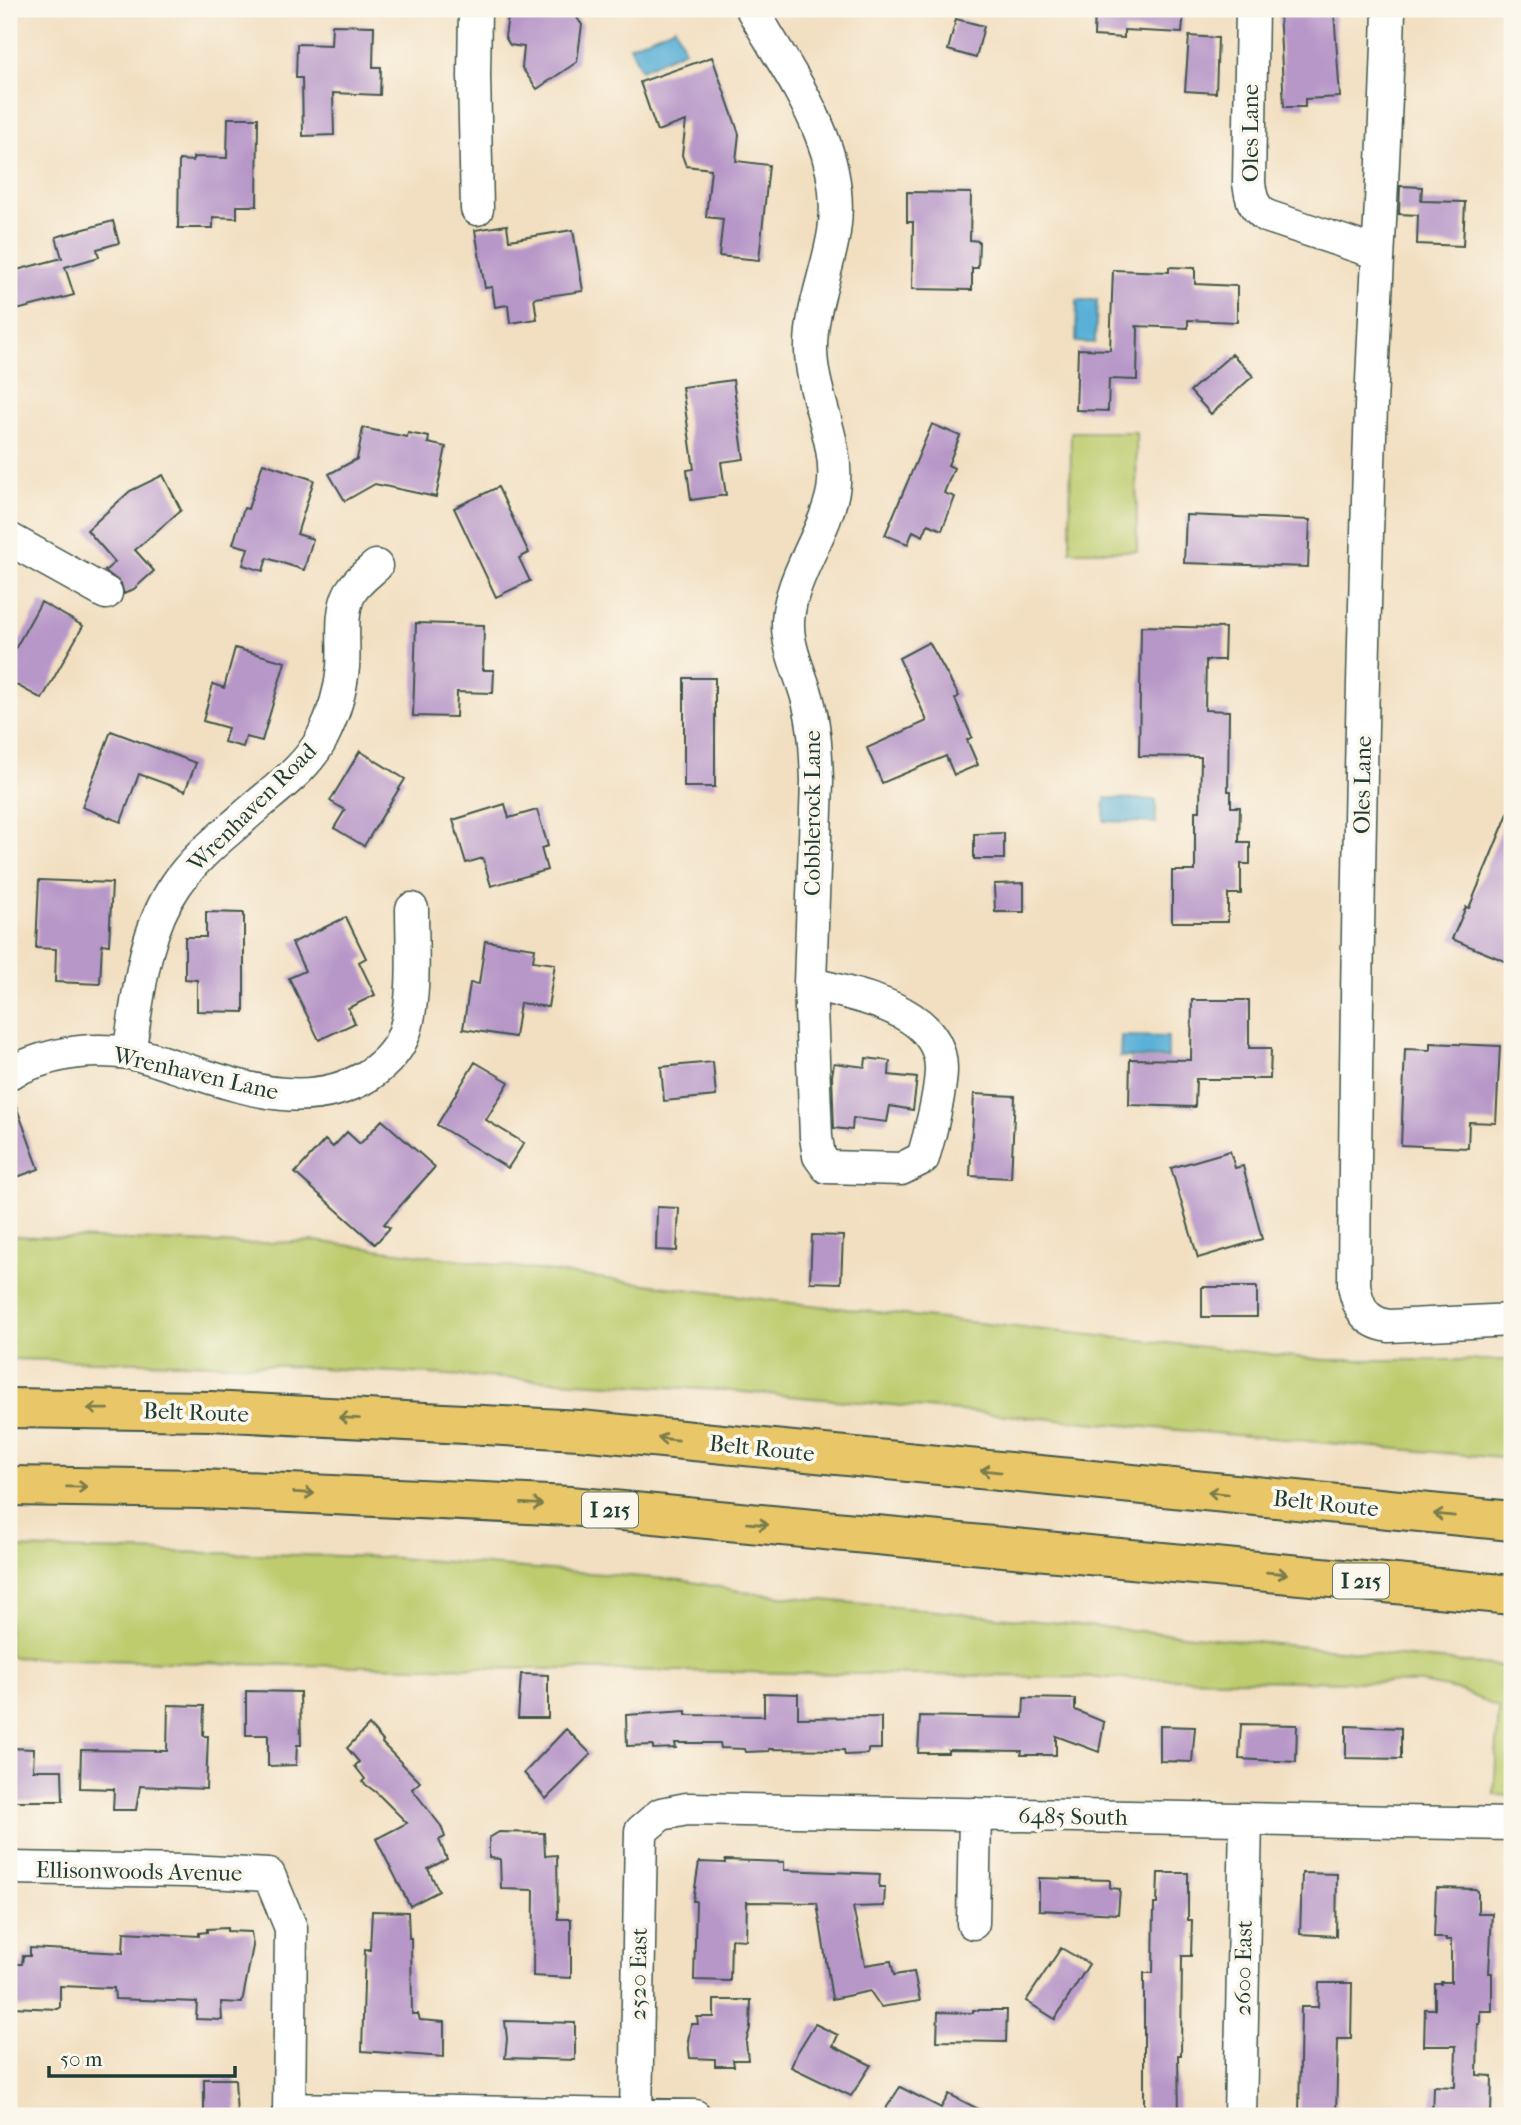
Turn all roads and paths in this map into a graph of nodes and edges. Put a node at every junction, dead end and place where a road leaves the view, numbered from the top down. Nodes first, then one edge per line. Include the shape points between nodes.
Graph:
1 (475, 9) edge
2 (752, 9) edge
3 (1252, 9) edge
4 (1389, 9) edge
5 (477, 209) dead end
6 (1378, 253) junction
7 (9, 539) edge
8 (376, 566) dead end
9 (106, 593) dead end
10 (412, 909) dead end
11 (810, 983) junction
12 (130, 1053) junction
13 (9, 1073) edge
14 (1512, 1320) edge
15 (9, 1408) edge
16 (9, 1486) edge
17 (1512, 1521) edge
18 (1512, 1595) edge
19 (975, 1814) junction
20 (1246, 1819) junction
21 (1512, 1824) edge
22 (641, 1831) joint
23 (9, 1868) edge
24 (973, 1923) dead end
25 (289, 2113) edge
26 (636, 2116) edge
27 (695, 2116) edge
28 (1240, 2116) edge

1 - 5 street
2 - 11 street, Cobblerock Lane via 819,128 837,198 811,352 832,453 833,492 789,617 790,642 816,748
3 - 6 street, Oles Lane via 1249,183 1255,208 1266,216
4 - 6 street, Oles Lane
6 - 14 street, Oles Lane via 1367,530 1354,1285 1365,1315 1389,1326
7 - 9 street
8 - 12 street, Wrenhaven Road via 348,596 340,692 315,749 201,855 164,906 145,959
10 - 12 street, Wrenhaven Lane via 405,1034 389,1059 359,1081 323,1093 285,1096
11 - 11 street, Cobblerock Lane via 879,1003 926,1028 938,1049 941,1069 923,1158 901,1170 827,1167 819,1156
12 - 13 street, Wrenhaven Lane via 91,1050 61,1054
17 -> 15 highway, Belt Route via 580,1430 210,1411
16 -> 18 highway, I 215 via 201,1489 570,1506
19 - 20 street, 6485 South
19 - 22 street, 6485 South via 687,1809 661,1814
19 - 24 street
20 - 21 street, 6485 South
20 - 28 street, 2600 East
22 - 26 street, 2520 East
23 - 25 street, Ellisonwoods Avenue via 269,1875 291,1928
25 - 26 street
26 - 27 street

